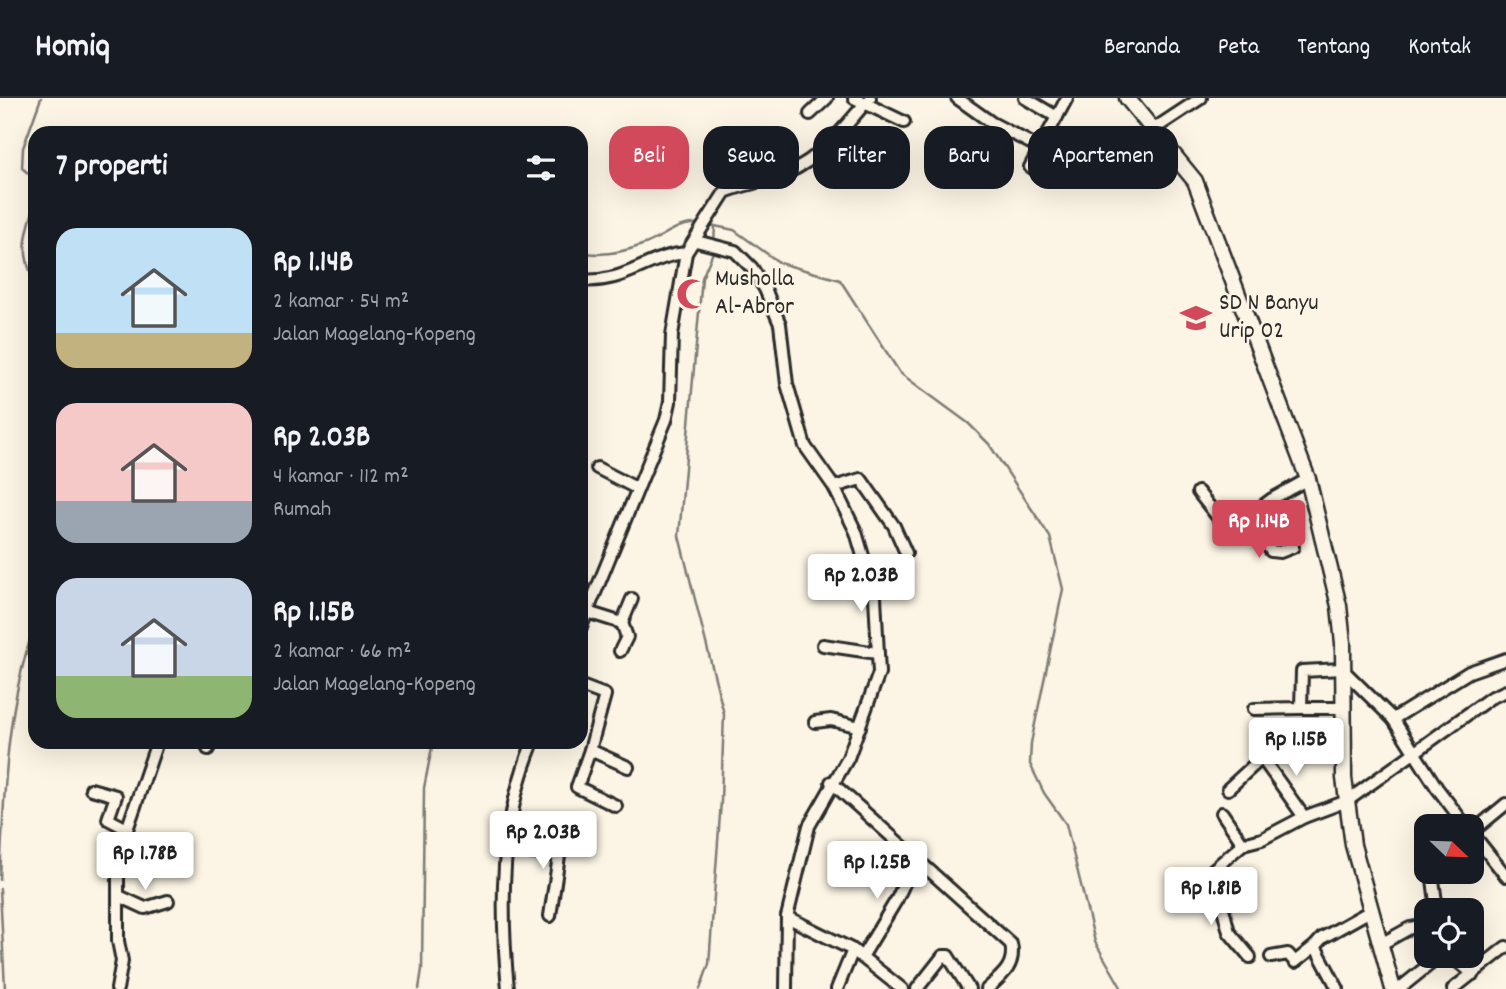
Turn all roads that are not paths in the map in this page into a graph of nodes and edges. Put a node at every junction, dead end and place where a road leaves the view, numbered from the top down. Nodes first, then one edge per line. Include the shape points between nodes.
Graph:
1 (827, 98) edge
2 (957, 98) edge
3 (1025, 98) edge
4 (1067, 98) edge
5 (1127, 98) edge
6 (1201, 98) edge
7 (863, 100) edge
8 (810, 114) dead end
9 (1057, 117) junction
10 (904, 122) dead end
11 (1052, 126) edge
12 (1151, 126) edge
13 (1159, 126) edge
14 (1028, 142) edge
15 (1178, 159) edge
16 (699, 237) junction
17 (686, 253) junction
18 (588, 280) edge
19 (597, 468) dead end
20 (1308, 479) junction
21 (834, 487) junction
22 (636, 488) junction
23 (1198, 492) dead end
24 (1248, 516) junction
25 (1293, 547) dead end
26 (906, 553) dead end
27 (632, 599) dead end
28 (588, 607) joint
29 (622, 623) junction
30 (823, 645) dead end
31 (620, 651) dead end
32 (877, 653) junction
33 (1506, 659) edge
34 (1342, 669) junction
35 (588, 689) edge
36 (1505, 693) edge
37 (1301, 708) junction
38 (1343, 708) junction
39 (1254, 709) dead end
40 (1393, 719) junction
41 (815, 722) dead end
42 (860, 727) junction
43 (1343, 739) junction
44 (154, 749) edge
45 (531, 749) edge
46 (590, 750) junction
47 (1416, 754) junction
48 (1262, 758) junction
49 (628, 767) dead end
50 (831, 782) junction
51 (91, 789) dead end
52 (1228, 789) dead end
53 (1347, 801) junction
54 (1506, 804) edge
55 (616, 806) dead end
56 (1222, 813) dead end
57 (1458, 814) edge
58 (1304, 817) junction
59 (1484, 823) edge
60 (125, 828) junction
61 (1243, 844) junction
62 (1484, 848) edge
63 (504, 849) junction
64 (916, 858) junction
65 (1209, 873) junction
66 (1506, 876) edge
67 (1194, 886) dead end
68 (119, 896) junction
69 (168, 901) dead end
70 (1372, 910) junction
71 (550, 916) dead end
72 (787, 917) junction
73 (1414, 927) edge
74 (1381, 944) junction
75 (1315, 946) junction
76 (1506, 947) edge
77 (858, 953) junction
78 (1250, 957) dead end
79 (1271, 957) dead end
80 (1425, 968) edge
81 (1471, 981) edge
82 (117, 989) edge
83 (508, 989) edge
84 (786, 989) edge
85 (837, 989) edge
86 (902, 989) edge
87 (917, 989) edge
88 (969, 989) edge
89 (987, 989) edge
90 (1338, 989) edge
91 (1393, 989) edge
92 (1399, 989) edge
93 (1453, 989) edge

1 - 8 street
2 - 14 street
3 - 9 street
4 - 9 street
5 - 12 main road
6 - 13 street
7 - 10 street
7 - 16 street via 831,145 803,164 725,191
9 - 11 street
15 - 20 main road via 1195,181
16 - 17 street
16 - 21 street via 742,257 773,306 780,324 787,384 805,446
17 - 18 street via 671,254 614,279
17 - 22 street via 672,335 670,402 652,458
19 - 22 street
20 - 24 street
20 - 34 main road via 1339,606
21 - 26 street via 861,480 894,526
21 - 32 street via 856,532 875,597
22 - 28 street
23 - 24 street via 1230,528
24 - 25 street via 1271,551
27 - 29 street
28 - 29 street
29 - 31 street via 627,637
30 - 32 street
32 - 42 street via 879,673
33 - 40 street via 1469,672
34 - 37 street via 1303,671
34 - 38 main road
34 - 40 street
35 - 46 street via 606,695
36 - 47 street via 1490,698
37 - 38 street
37 - 39 street
38 - 43 main road
40 - 47 street
41 - 42 street via 831,720
42 - 50 street via 848,758
43 - 48 street via 1298,751 1272,751
43 - 53 main road
44 - 60 street
45 - 63 street
46 - 49 street
46 - 55 street via 577,787
47 - 53 street
47 - 57 street
48 - 52 street
48 - 58 street
50 - 64 street
50 - 72 street via 809,826
51 - 60 street via 116,796 108,819
53 - 58 street
53 - 70 main road via 1353,845
54 - 59 street
56 - 61 street
58 - 61 street
60 - 68 street via 118,856
61 - 65 street
62 - 66 street
63 - 71 street via 559,856
63 - 83 street
64 - 77 street via 897,899
64 - 89 street via 1011,944 1012,964
65 - 67 street
65 - 78 street via 1229,932
68 - 69 street via 145,908
68 - 82 street via 122,961
70 - 74 main road
70 - 75 street
72 - 77 street
72 - 84 street
73 - 74 street
74 - 91 main road
75 - 79 street via 1295,961 1288,954
75 - 90 street
76 - 81 street
77 - 85 street
77 - 86 street
80 - 92 street
81 - 93 street
87 - 88 street via 943,956 948,956

